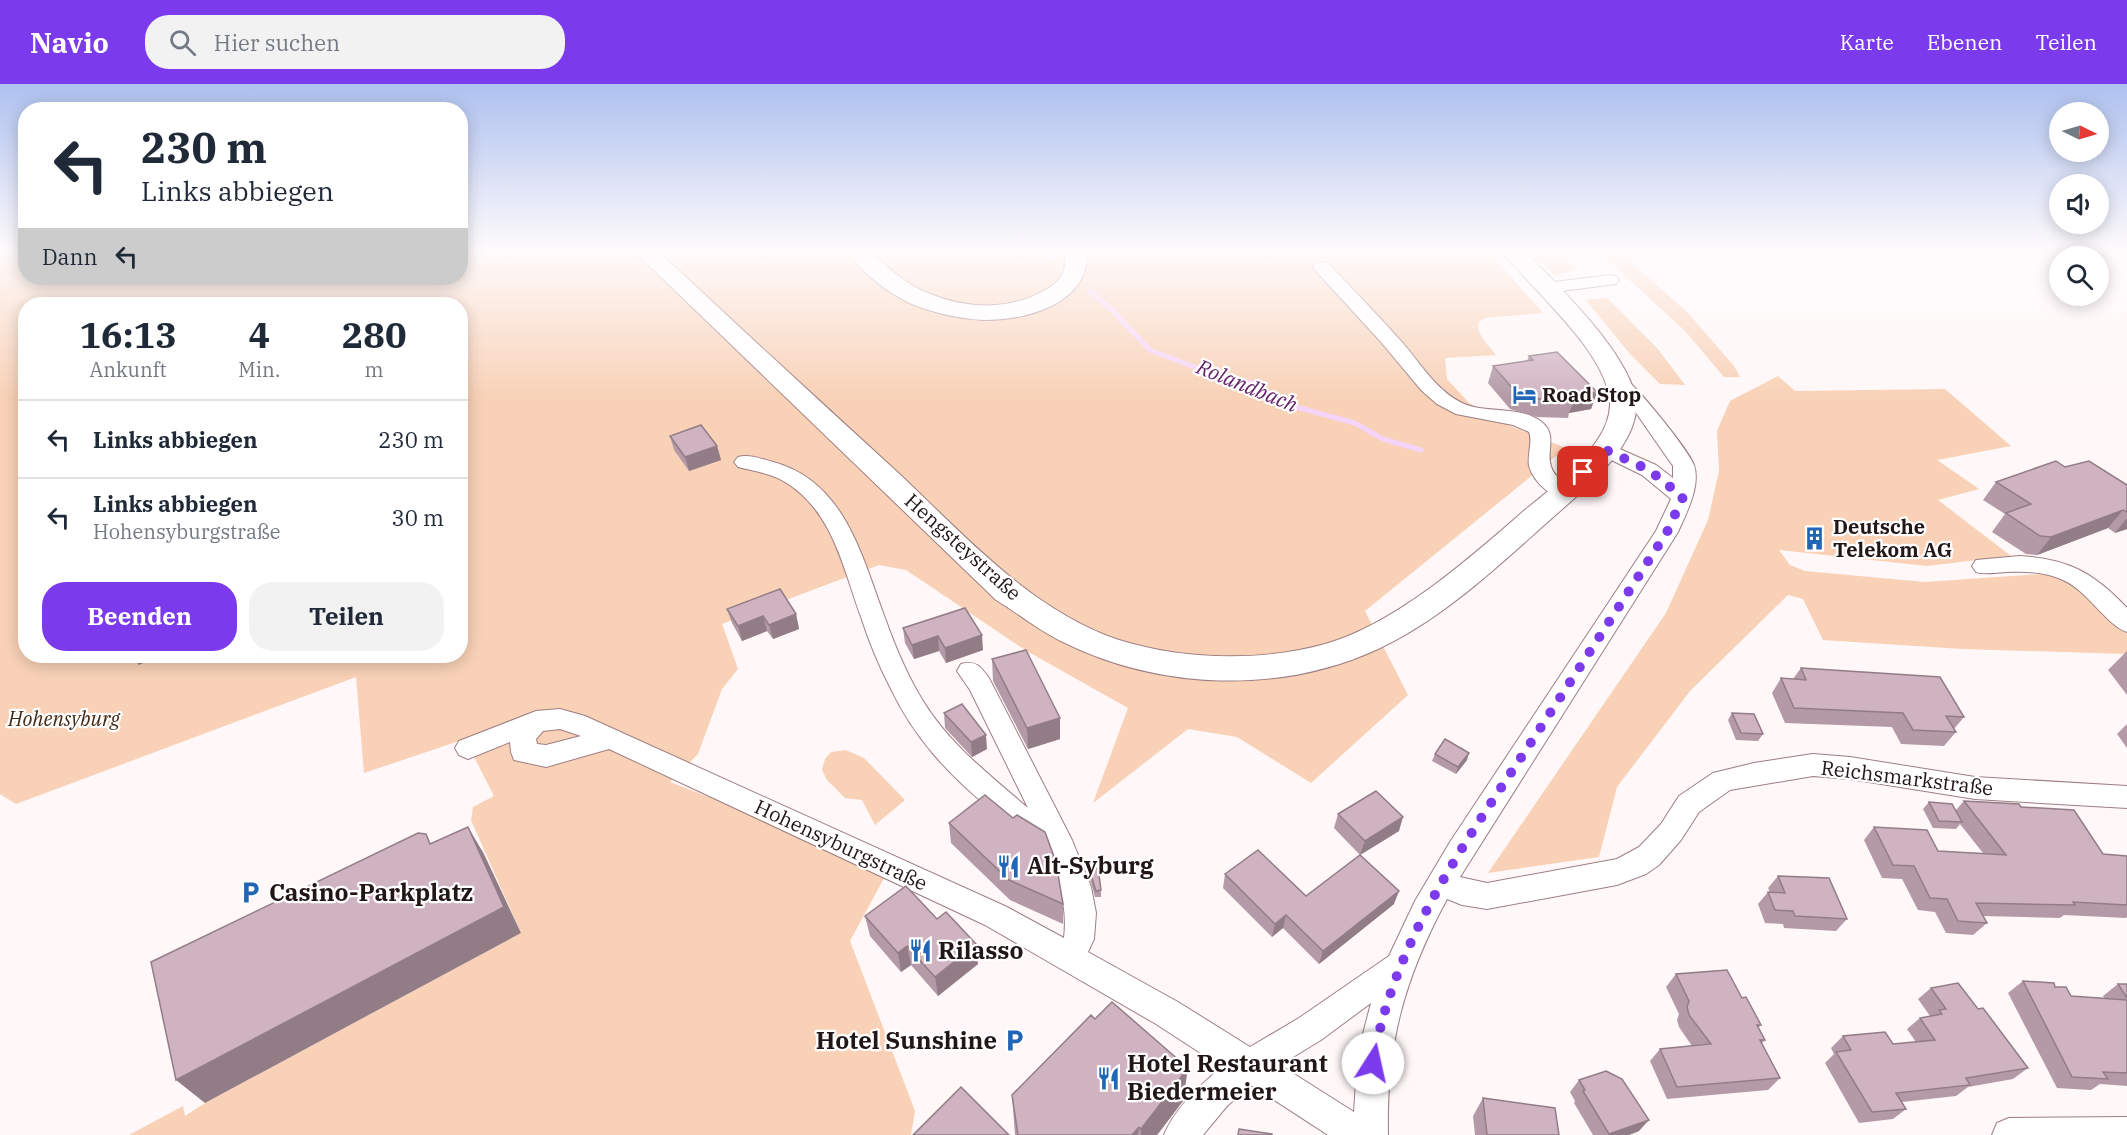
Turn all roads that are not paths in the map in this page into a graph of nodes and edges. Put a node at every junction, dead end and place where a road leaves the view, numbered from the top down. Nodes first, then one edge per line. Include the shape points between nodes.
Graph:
1 (698, 301) edge
2 (929, 301) edge
3 (1043, 301) edge
4 (1354, 301) edge
5 (1557, 301) edge
6 (1617, 379) junction
7 (1611, 444) junction
8 (745, 462) dead end
9 (1684, 490) junction
10 (1564, 492) junction
11 (1984, 566) dead end
12 (2127, 623) edge
13 (970, 671) dead end
14 (536, 721) junction
15 (609, 738) junction
16 (468, 748) dead end
17 (2127, 797) edge
18 (1059, 840) junction
19 (1442, 883) junction
20 (1070, 957) junction
21 (1399, 966) junction
22 (1248, 1066) junction
23 (2127, 1134) edge
24 (1181, 1135) edge
25 (1359, 1135) edge
26 (1371, 1135) edge
27 (2009, 1135) edge

1 - 10 main road, Hengsteystraße via 1007,592 1077,635 1116,652 1157,662 1227,668 1278,664 1323,656 1366,640 1420,609 1480,566
2 - 3 main road via 989,312
4 - 10 street via 1434,393 1455,407 1476,414 1534,426 1540,432 1538,457 1543,476
5 - 6 main road via 1596,345
6 - 7 main road via 1623,403 1621,422
6 - 9 street via 1678,455 1684,466
7 - 9 street
7 - 10 main road
8 - 18 street via 792,476 834,519 847,540 880,638 924,724 978,783 1044,837
9 - 19 street via 1667,532
11 - 12 street via 2009,563 2055,569 2080,579
13 - 18 street
14 - 15 street, Hohensyburgstraße via 560,719
14 - 15 street via 523,737 524,752 546,756
14 - 16 street
15 - 20 street, Hohensyburgstraße via 996,916
17 - 19 street, Reichsmarkstraße via 1975,788 1813,765 1723,781 1689,804 1649,856 1617,872 1488,896 1462,892
18 - 20 street via 1077,887 1082,913 1079,939
19 - 21 street
20 - 22 street, Hohensyburgstraße
21 - 22 street via 1310,1029
21 - 26 street via 1377,1041 1370,1084
22 - 24 street via 1215,1094
22 - 25 street, Hohensyburgstraße
23 - 27 street

